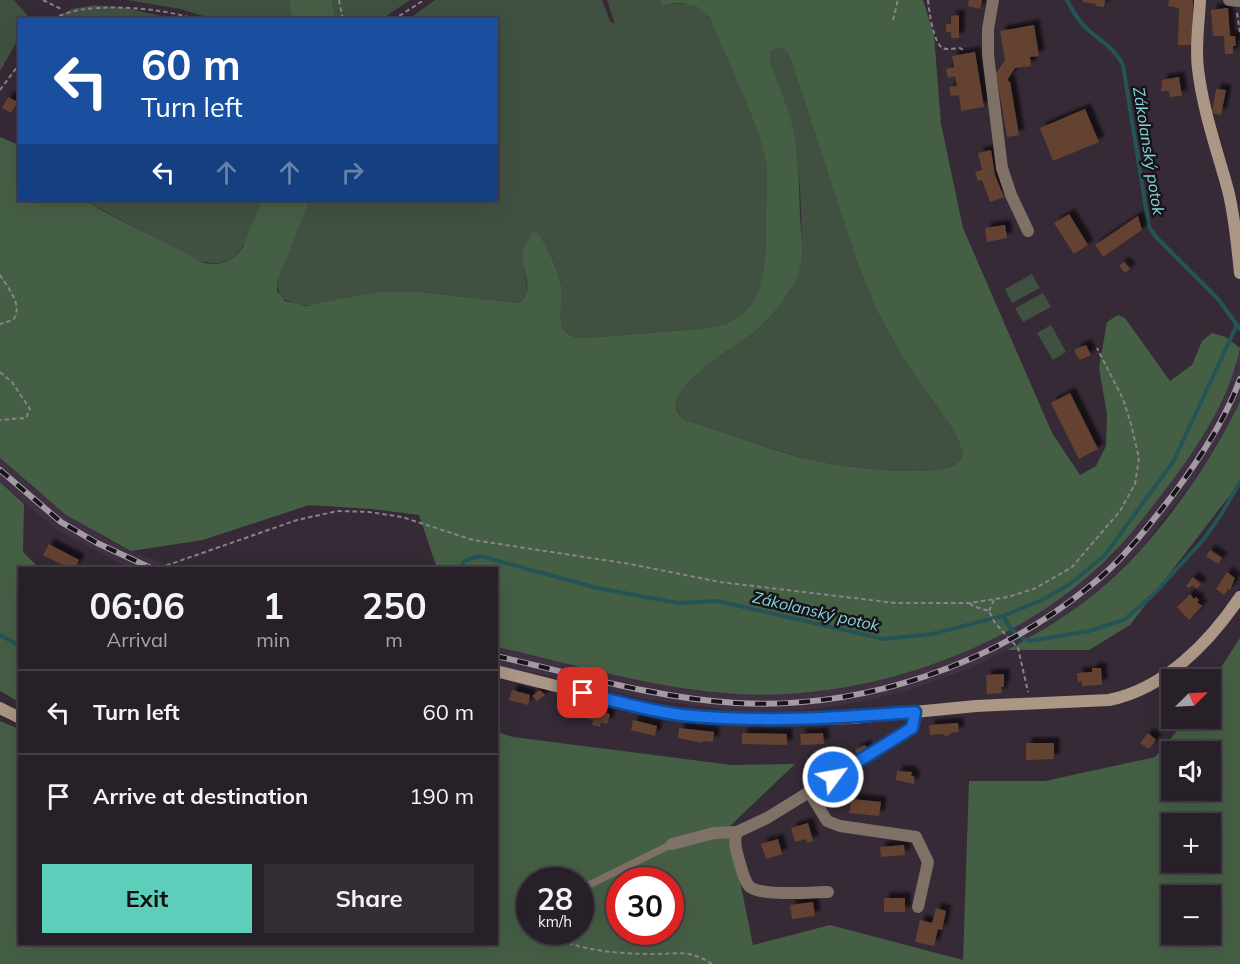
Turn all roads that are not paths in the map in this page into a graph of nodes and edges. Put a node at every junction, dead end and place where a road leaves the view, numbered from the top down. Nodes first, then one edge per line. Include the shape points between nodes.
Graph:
1 (993, 0) edge
2 (1200, 0) edge
3 (1229, 0) edge
4 (1240, 1) edge
5 (1028, 231) dead end
6 (1240, 273) edge
7 (1240, 597) edge
8 (498, 672) edge
9 (0, 708) edge
10 (915, 712) junction
11 (18, 717) edge
12 (810, 793) junction
13 (737, 831) junction
14 (672, 844) joint
15 (594, 883) edge
16 (828, 892) dead end
17 (918, 907) dead end

1 - 5 street via 988,55 1002,168
2 - 6 main road via 1198,71 1233,212
3 - 4 street
7 - 10 main road via 1185,660 1128,696
8 - 10 main road via 681,715 777,720
9 - 11 main road
10 - 12 street via 912,728
12 - 13 street
12 - 17 street via 827,821 916,837 928,862
13 - 14 street
13 - 16 street via 734,839 749,886 767,892
14 - 15 lane

